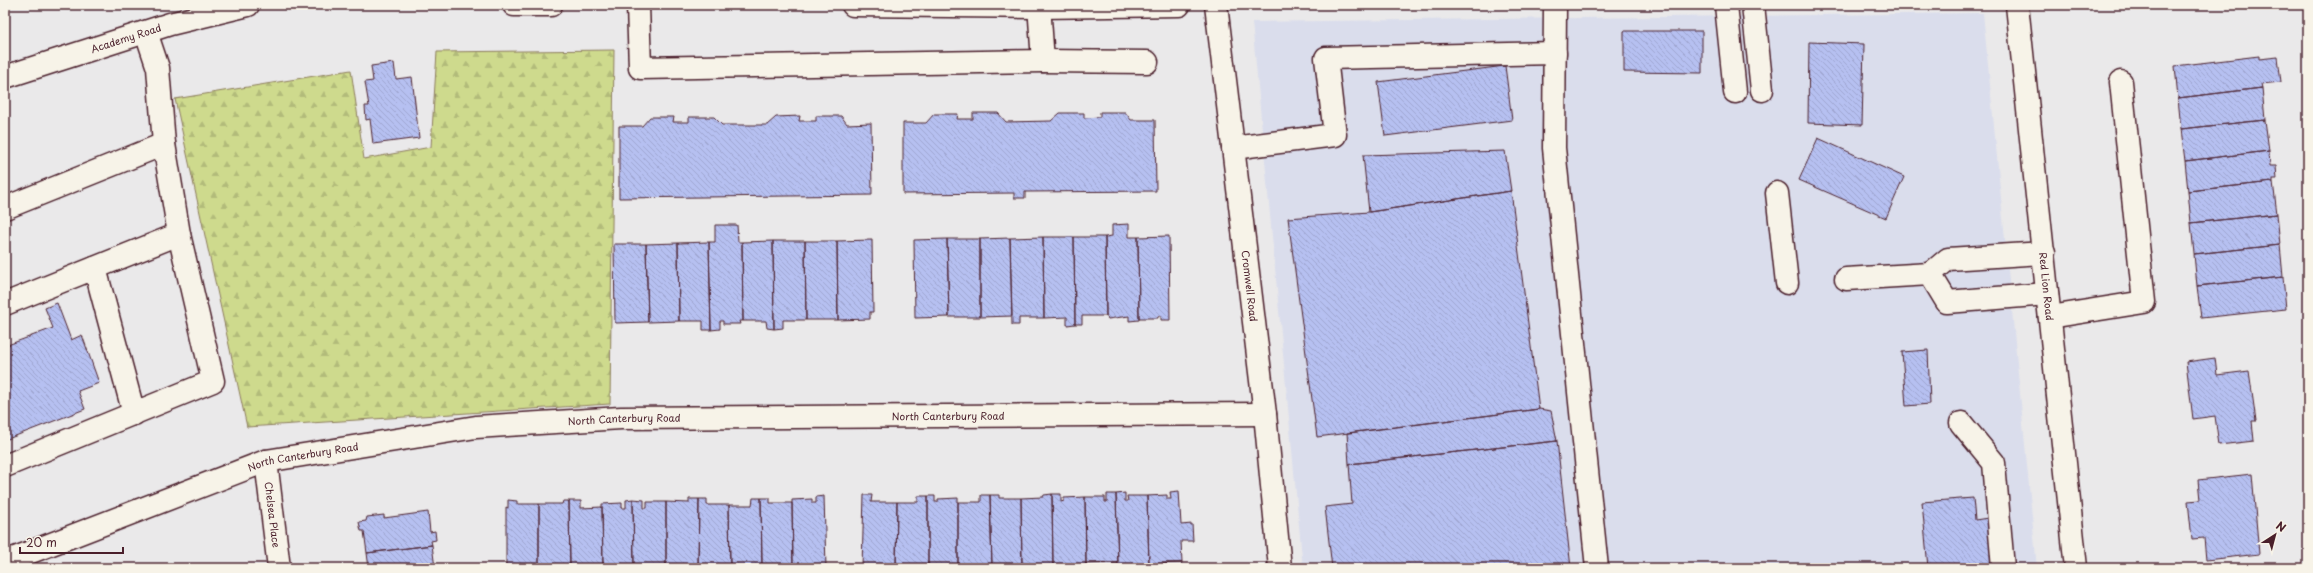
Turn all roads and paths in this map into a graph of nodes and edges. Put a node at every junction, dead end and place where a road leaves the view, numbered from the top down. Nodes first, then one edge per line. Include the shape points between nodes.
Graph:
1 (248, 5) edge
2 (514, 5) edge
3 (551, 5) edge
4 (638, 5) edge
5 (853, 5) edge
6 (1179, 5) edge
7 (1216, 5) edge
8 (1556, 5) edge
9 (1726, 5) edge
10 (1753, 5) edge
11 (2017, 5) edge
12 (1040, 6) edge
13 (146, 32) junction
14 (1555, 53) junction
15 (1043, 61) junction
16 (1147, 62) dead end
17 (5, 77) edge
18 (2121, 82) dead end
19 (1762, 90) dead end
20 (1735, 92) dead end
21 (164, 144) junction
22 (1233, 148) junction
23 (1777, 193) dead end
24 (5, 208) edge
25 (179, 234) junction
26 (2044, 254) junction
27 (95, 268) junction
28 (1930, 274) junction
29 (1846, 279) dead end
30 (1787, 283) dead end
31 (2047, 294) junction
32 (5, 304) edge
33 (2050, 317) junction
34 (134, 414) junction
35 (1265, 414) junction
36 (1961, 423) dead end
37 (266, 462) junction
38 (5, 466) edge
39 (5, 562) edge
40 (279, 568) edge
41 (1280, 568) edge
42 (1596, 568) edge
43 (2003, 568) edge
44 (2076, 568) edge

1 - 13 street, Academy Road
2 - 3 street
4 - 15 street via 640,68
5 - 12 street
6 - 12 street
7 - 22 street, Cromwell Road
8 - 14 street
9 - 20 street
10 - 19 street
11 - 26 street, Red Lion Road
12 - 15 street
13 - 17 street, Academy Road
13 - 21 street via 158,68
14 - 22 street via 1326,58 1335,135
14 - 42 street via 1554,148
15 - 16 street
18 - 33 street via 2144,302
21 - 24 street
21 - 25 street
22 - 35 street, Cromwell Road
23 - 30 street
25 - 27 street
25 - 34 street via 213,382
26 - 28 street via 1948,259
26 - 31 street, Red Lion Road
27 - 32 street
27 - 34 street
28 - 29 street
28 - 31 street via 1947,302
31 - 33 street, Red Lion Road
33 - 44 street, Red Lion Road
34 - 38 street
35 - 37 street, North Canterbury Road via 622,418 476,426
35 - 41 street, Cromwell Road
36 - 43 street via 1994,463
37 - 39 street, North Canterbury Road
37 - 40 street, Chelsea Place

